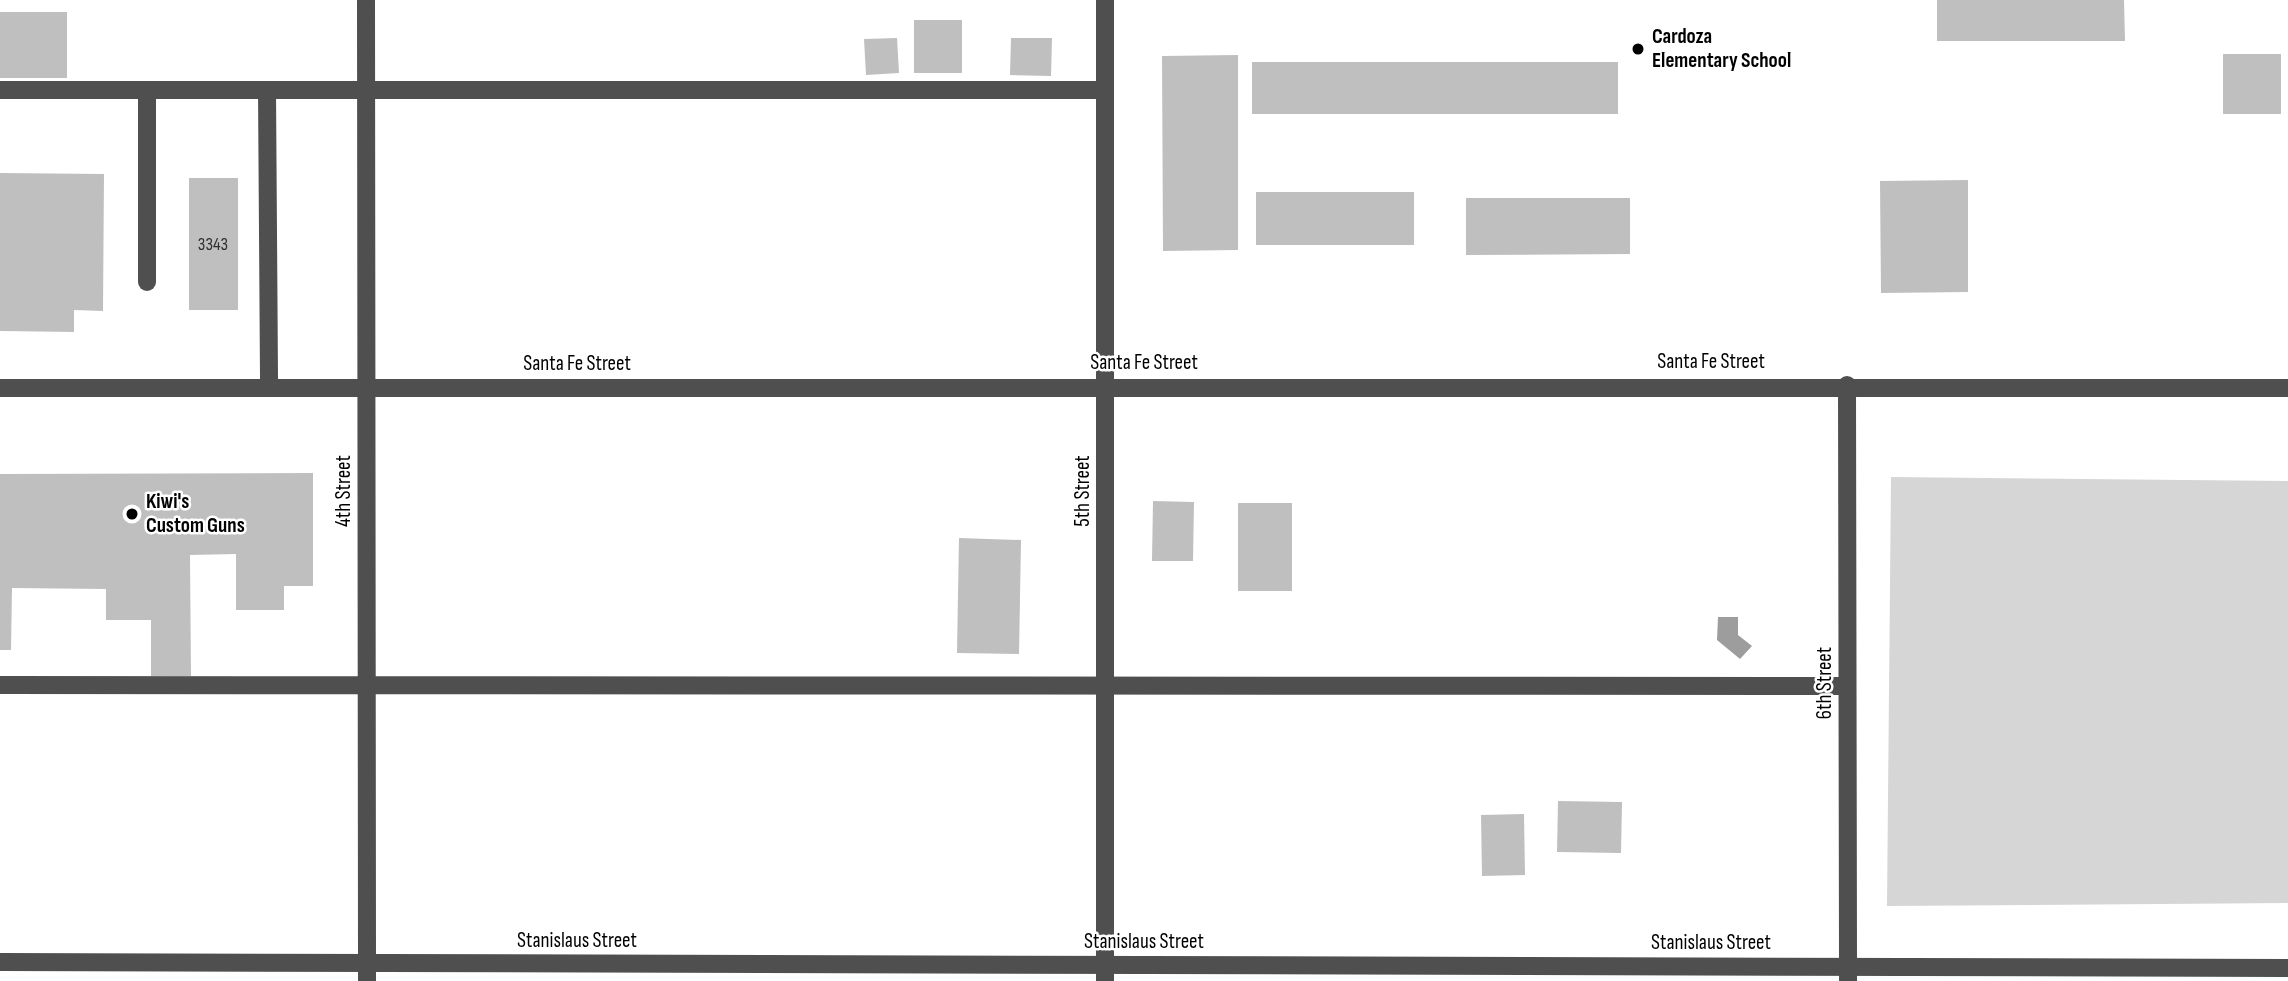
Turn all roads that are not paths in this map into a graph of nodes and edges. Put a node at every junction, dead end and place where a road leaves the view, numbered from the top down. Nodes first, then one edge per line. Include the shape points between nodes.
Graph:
1 (366, 0) edge
2 (1105, 0) edge
3 (0, 90) edge
4 (147, 90) junction
5 (267, 90) junction
6 (1105, 90) junction
7 (366, 92) junction
8 (147, 282) dead end
9 (1105, 385) junction
10 (1847, 385) junction
11 (269, 387) junction
12 (366, 387) junction
13 (0, 388) edge
14 (2288, 388) edge
15 (0, 685) edge
16 (1847, 685) junction
17 (367, 687) junction
18 (1105, 687) junction
19 (0, 962) edge
20 (2288, 968) edge
21 (367, 972) edge
22 (1105, 973) edge
23 (1848, 973) edge

1 - 7 street, 4th Street
2 - 6 street, 5th Street
3 - 4 street
4 - 5 street
4 - 8 street
5 - 7 street
5 - 11 street
6 - 7 street
6 - 9 street, 5th Street
7 - 12 street, 4th Street
9 - 10 street, Santa Fe Street
9 - 12 street, Santa Fe Street
9 - 18 street, 5th Street
10 - 14 street, Santa Fe Street
10 - 16 street, 6th Street
11 - 12 street, Santa Fe Street
11 - 13 street, Santa Fe Street
12 - 17 street, 4th Street
15 - 17 street
16 - 18 street
16 - 23 street, 6th Street
17 - 18 street
17 - 21 street, 4th Street
18 - 22 street, 5th Street
19 - 21 street, Stanislaus Street
20 - 23 street, Stanislaus Street
21 - 22 street, Stanislaus Street
22 - 23 street, Stanislaus Street

